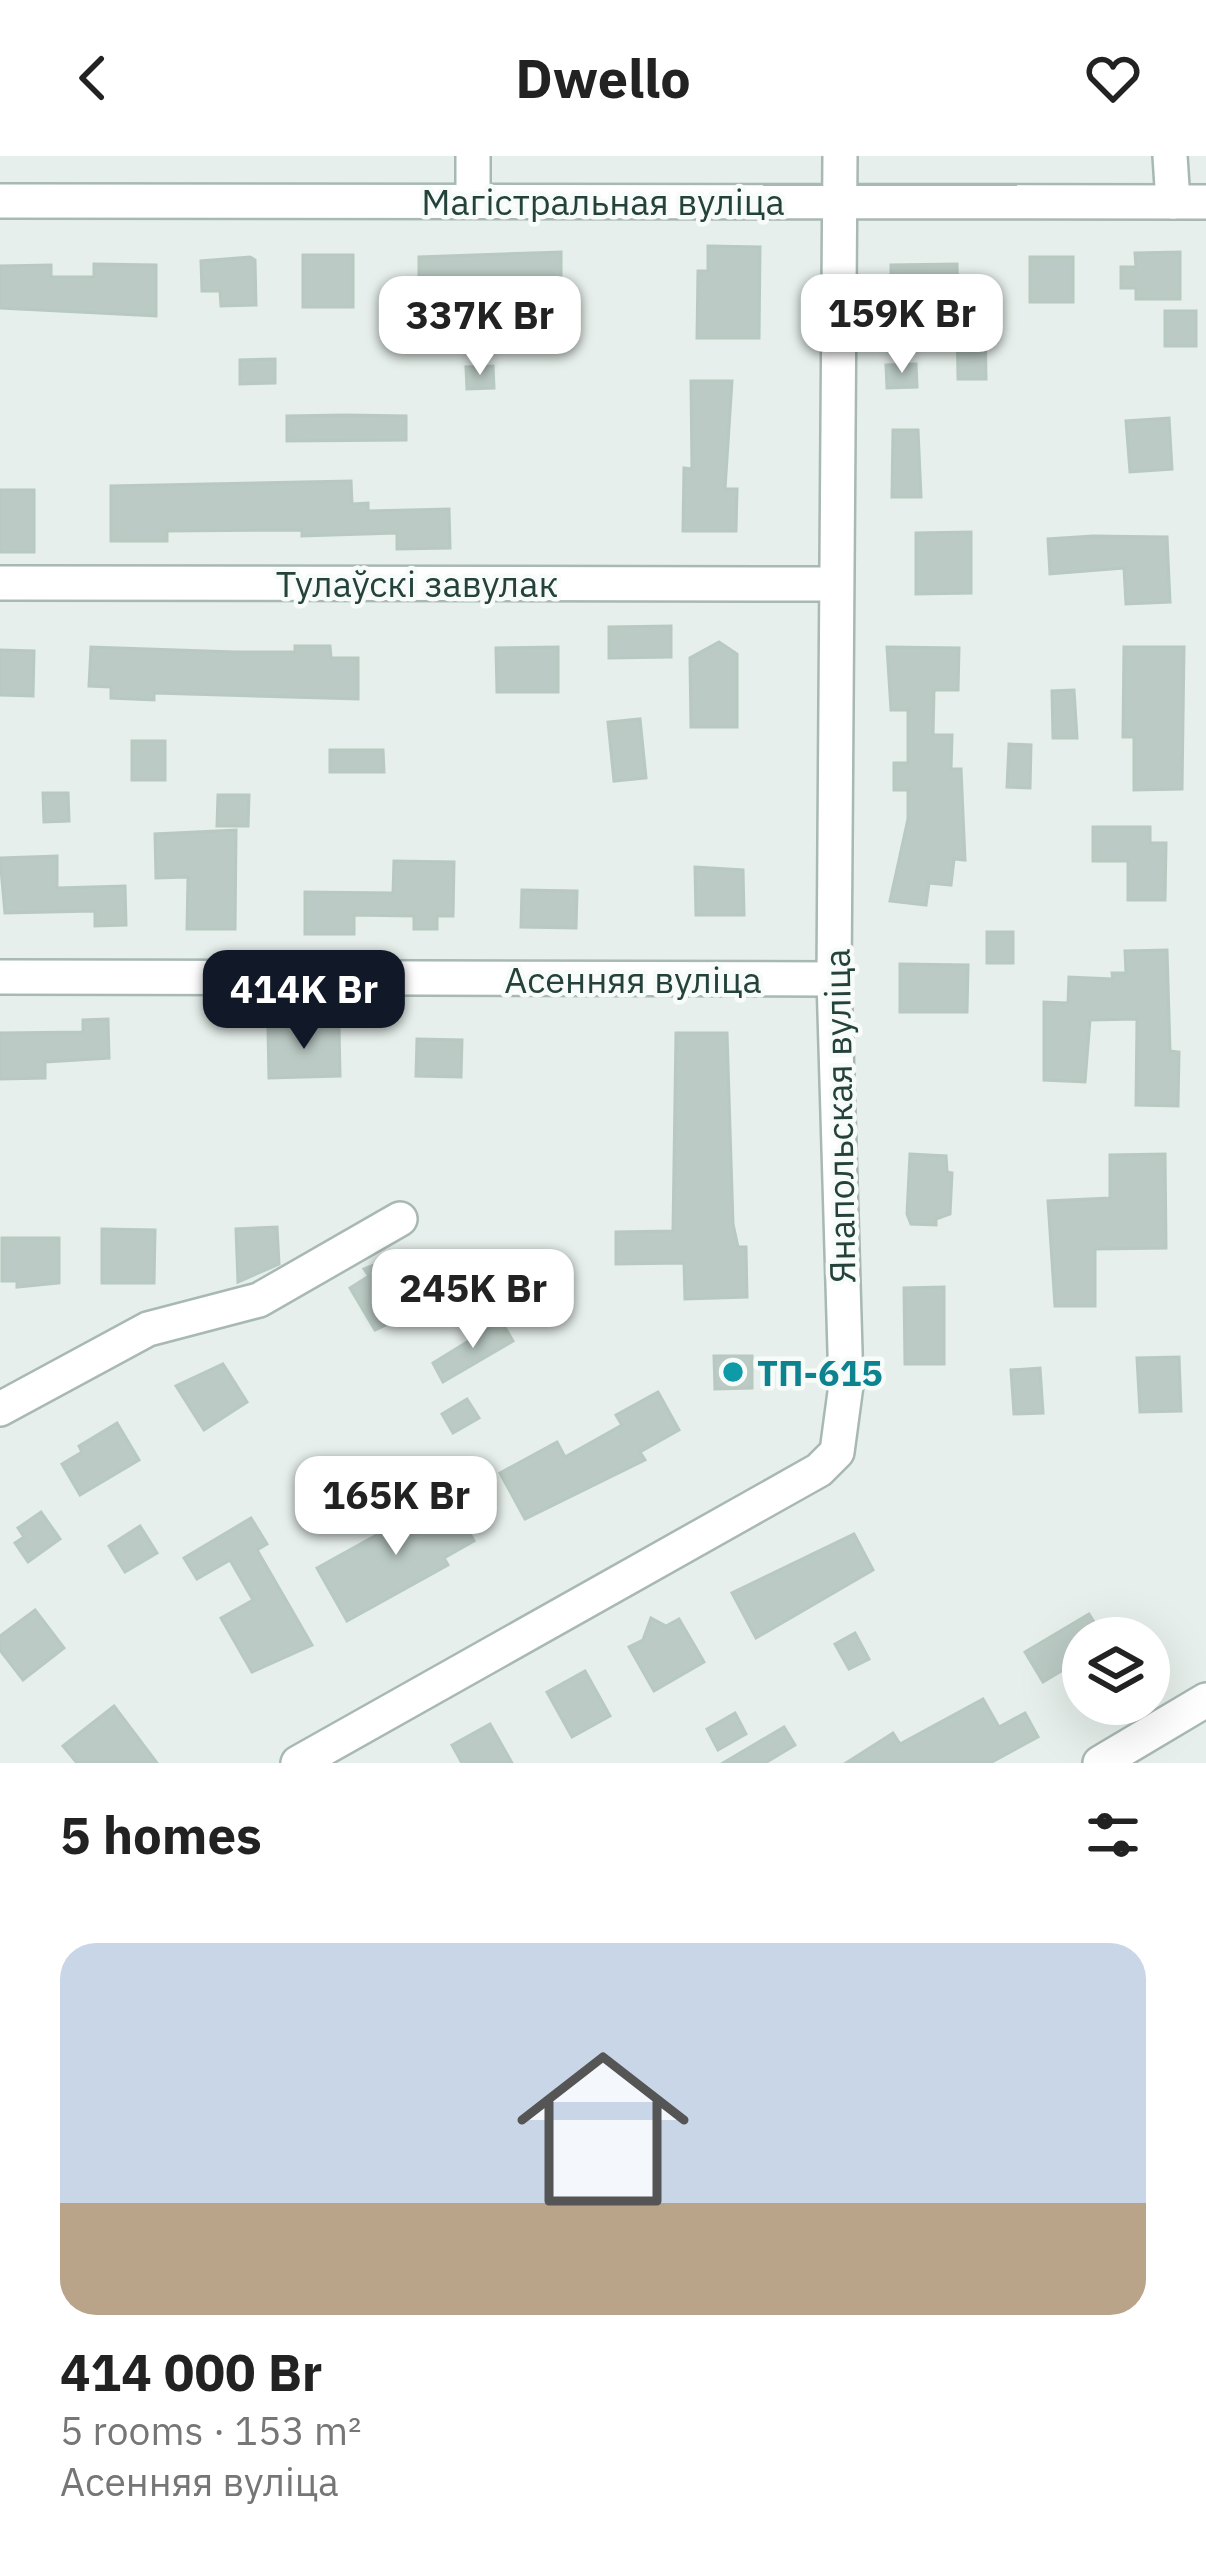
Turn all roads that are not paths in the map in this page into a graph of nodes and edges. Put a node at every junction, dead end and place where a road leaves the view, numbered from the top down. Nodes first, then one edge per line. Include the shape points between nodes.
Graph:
1 (473, 156) edge
2 (840, 156) edge
3 (1170, 156) edge
4 (0, 201) edge
5 (473, 201) junction
6 (841, 202) junction
7 (1190, 202) edge
8 (0, 583) edge
9 (834, 584) junction
10 (0, 977) edge
11 (834, 979) junction
12 (400, 1220) dead end
13 (0, 1409) edge
14 (1206, 1700) edge
15 (298, 1763) edge
16 (1100, 1763) edge

1 - 5 street
2 - 6 street, Янапольская вуліца
3 - 7 street
4 - 5 street, Магістральная вуліца
5 - 6 street, Магістральная вуліца
6 - 7 street, Магістральная вуліца
6 - 9 street, Янапольская вуліца
8 - 9 street, Тулаўскі завулак
9 - 11 street, Янапольская вуліца
10 - 11 street, Асенняя вуліца
11 - 15 street, Янапольская вуліца via 846,1385 837,1452 819,1470
12 - 13 street via 259,1300 148,1329
14 - 16 street

